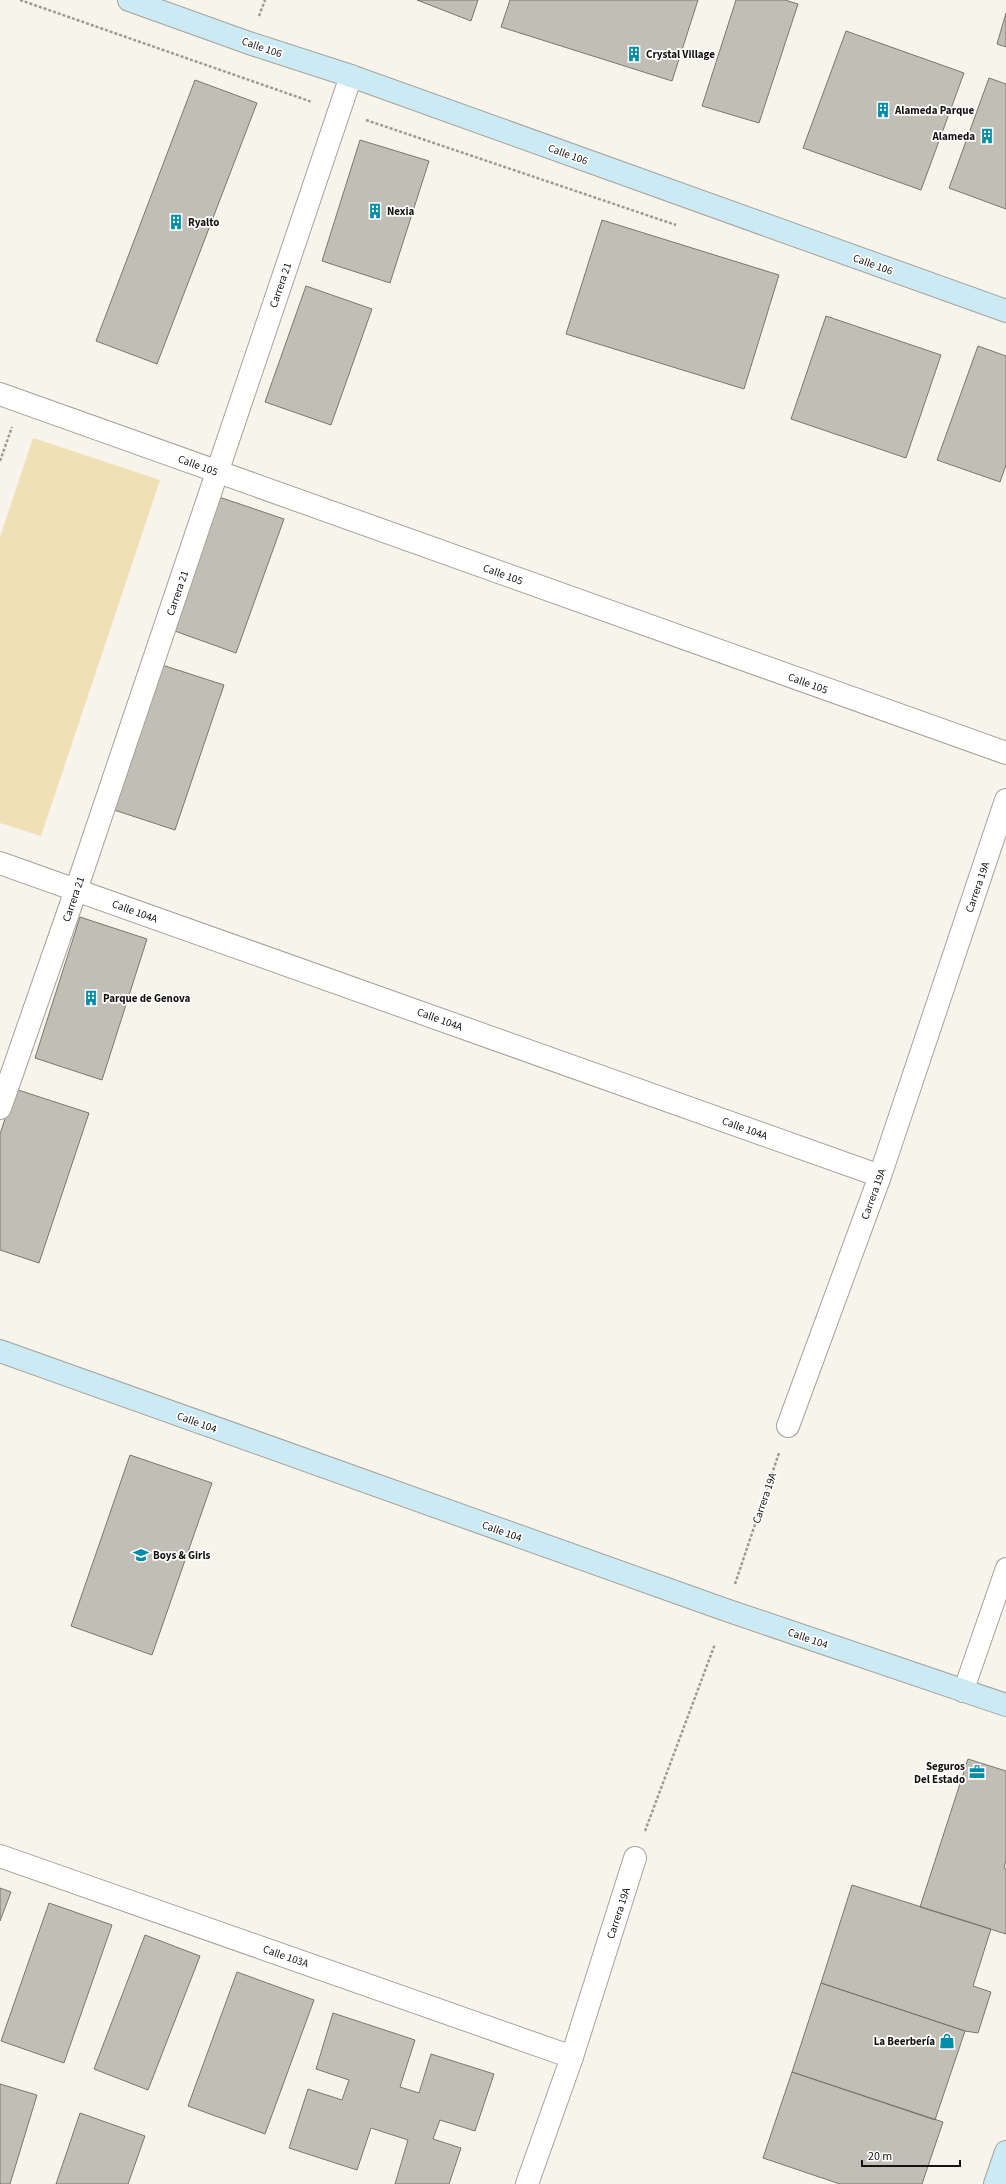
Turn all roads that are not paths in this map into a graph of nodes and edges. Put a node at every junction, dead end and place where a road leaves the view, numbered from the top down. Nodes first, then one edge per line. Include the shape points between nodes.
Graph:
1 (129, 0) edge
2 (351, 76) junction
3 (1006, 311) edge
4 (0, 394) edge
5 (218, 472) junction
6 (1006, 753) edge
7 (1006, 800) edge
8 (0, 863) edge
9 (76, 890) junction
10 (0, 1108) edge
11 (880, 1176) junction
12 (0, 1351) edge
13 (788, 1426) road end
14 (1006, 1568) edge
15 (963, 1692) junction
16 (1006, 1705) edge
17 (0, 1856) edge
18 (636, 1858) road end
19 (572, 2057) junction
20 (1006, 2152) edge
21 (527, 2184) edge
22 (995, 2184) edge

1 - 2 street, Calle 106 via 248,43
2 - 3 street, Calle 106
2 - 5 street, Carrera 21
4 - 5 street, Calle 105
5 - 6 street, Calle 105
5 - 9 street, Carrera 21
7 - 11 street, Carrera 19A
8 - 9 street, Calle 104A
9 - 10 street, Carrera 21
9 - 11 street, Calle 104A
11 - 13 street, Carrera 19A
12 - 15 street, Calle 104
14 - 15 lane
15 - 16 street, Calle 104
17 - 19 street, Calle 103A
18 - 19 street, Carrera 19A
19 - 21 street, Carrera 19A
20 - 22 street

